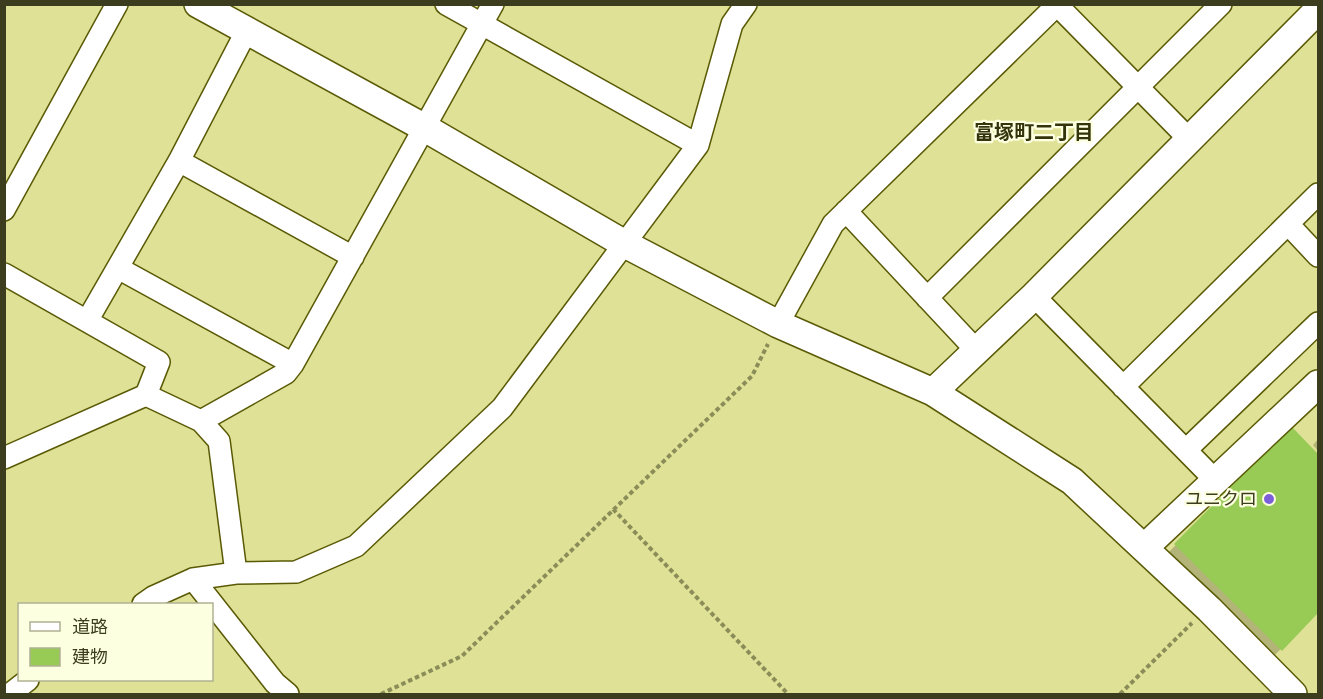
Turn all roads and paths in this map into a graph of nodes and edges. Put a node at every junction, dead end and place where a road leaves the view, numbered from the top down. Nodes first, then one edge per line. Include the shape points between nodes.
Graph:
1 (117, 4) edge
2 (198, 4) edge
3 (446, 4) edge
4 (493, 4) edge
5 (746, 4) edge
6 (1221, 4) edge
7 (1058, 5) edge
8 (1318, 10) edge
9 (482, 24) junction
10 (247, 30) junction
11 (1138, 88) junction
12 (425, 128) junction
13 (1188, 140) junction
14 (698, 145) junction
15 (179, 161) junction
16 (1318, 194) edge
17 (4, 210) edge
18 (846, 211) junction
19 (1288, 224) junction
20 (623, 243) junction
21 (1318, 256) edge
22 (353, 257) junction
23 (118, 268) junction
24 (4, 274) edge
25 (1034, 296) junction
26 (927, 298) junction
27 (87, 321) junction
28 (1318, 322) edge
29 (778, 324) junction
30 (976, 350) junction
31 (293, 364) junction
32 (1318, 384) edge
33 (1123, 387) junction
34 (933, 392) junction
35 (146, 395) junction
36 (201, 421) junction
37 (1186, 450) junction
38 (4, 458) edge
39 (1216, 481) junction
40 (613, 509) junction
41 (1144, 548) junction
42 (236, 573) junction
43 (193, 579) junction
44 (144, 603) edge
45 (212, 603) edge
46 (213, 604) edge
47 (1209, 609) junction
48 (27, 681) edge
49 (10, 694) edge
50 (288, 694) edge
51 (381, 694) edge
52 (788, 694) edge
53 (1120, 694) edge
54 (1293, 694) edge

1 - 17 street
2 - 10 street
3 - 9 street
4 - 9 street
5 - 14 street via 732,24
6 - 11 street
7 - 11 street
7 - 18 street
8 - 13 street
9 - 12 street
9 - 14 street
10 - 12 street
10 - 15 street
11 - 13 street
11 - 26 street
12 - 20 street
12 - 22 street
13 - 25 street
14 - 20 street
15 - 22 street
15 - 23 street
16 - 19 street
18 - 26 street
18 - 29 street via 833,224
19 - 21 street
19 - 33 street
20 - 29 street
20 - 42 street via 502,408 356,546 296,572
22 - 31 street
23 - 27 street
23 - 31 street
24 - 27 street
25 - 30 street
25 - 33 street
26 - 30 street
27 - 35 street via 159,362
28 - 37 street
29 - 34 street
29 - 40 path via 752,376
30 - 34 street
31 - 36 street via 286,373
32 - 39 street
33 - 37 street
34 - 41 street via 1072,481
35 - 36 street
35 - 38 street
36 - 42 street via 219,441
37 - 39 street
39 - 41 street
40 - 51 path via 462,656
40 - 52 path
41 - 47 street
42 - 43 street
43 - 44 street
43 - 45 street
46 - 50 street
47 - 53 path
47 - 54 street
48 - 49 street

